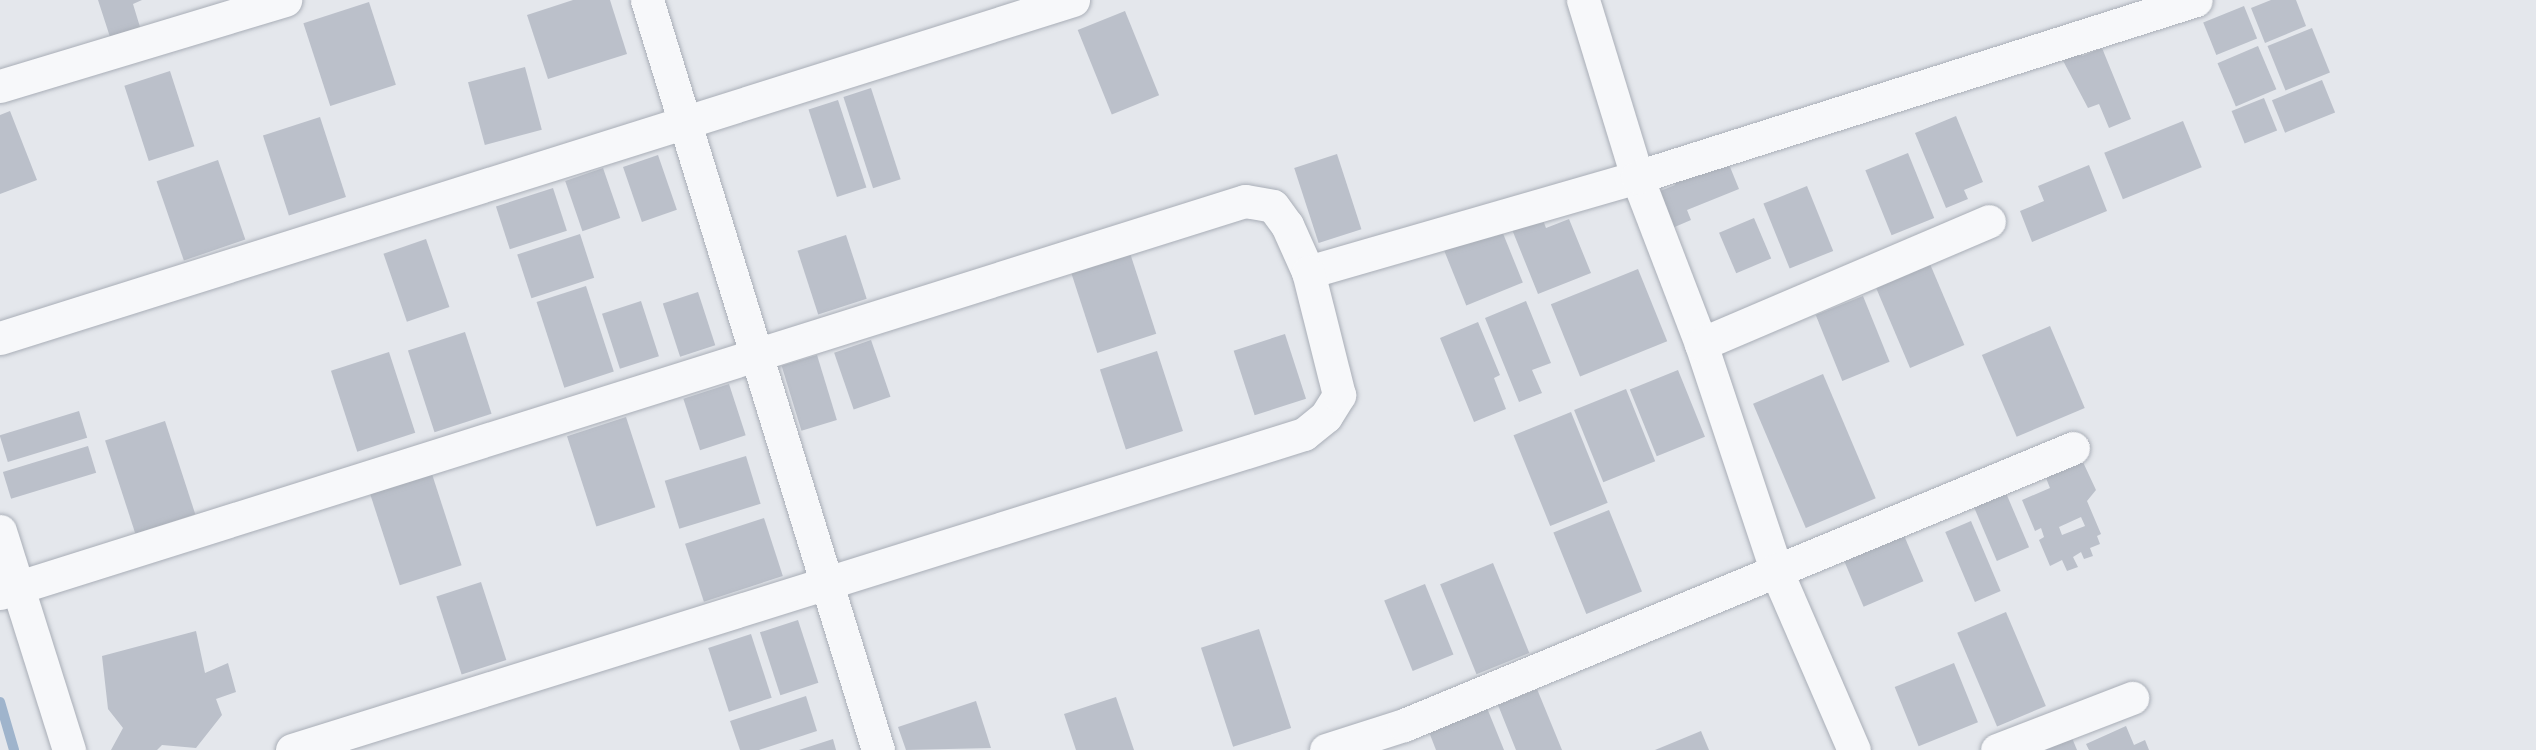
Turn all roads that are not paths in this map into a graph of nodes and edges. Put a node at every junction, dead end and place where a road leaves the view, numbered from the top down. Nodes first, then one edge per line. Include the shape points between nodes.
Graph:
1 (285, 0) edge
2 (647, 0) edge
3 (1073, 0) edge
4 (1583, 0) edge
5 (2196, 0) edge
6 (0, 86) edge
7 (684, 120) junction
8 (1637, 177) junction
9 (1989, 221) dead end
10 (1308, 272) junction
11 (0, 338) edge
12 (1701, 344) junction
13 (756, 353) junction
14 (2073, 448) dead end
15 (0, 531) edge
16 (1776, 570) junction
17 (827, 587) junction
18 (8, 591) edge
19 (2132, 698) dead end
20 (69, 750) edge
21 (292, 750) edge
22 (878, 750) edge
23 (1326, 750) edge
24 (1854, 750) edge
25 (1997, 750) edge

1 - 6 street
2 - 7 street
3 - 7 street
4 - 8 street
5 - 8 street
7 - 11 street
7 - 13 street
8 - 10 street
8 - 12 street
9 - 12 street
10 - 13 street via 1287,225 1273,206 1245,201
10 - 17 street via 1339,395 1326,416 1304,434
12 - 16 street
13 - 17 street
13 - 18 street
14 - 16 street
15 - 18 street
16 - 23 street via 1404,725
16 - 24 street
17 - 21 street
17 - 22 street
18 - 20 street
19 - 25 street

